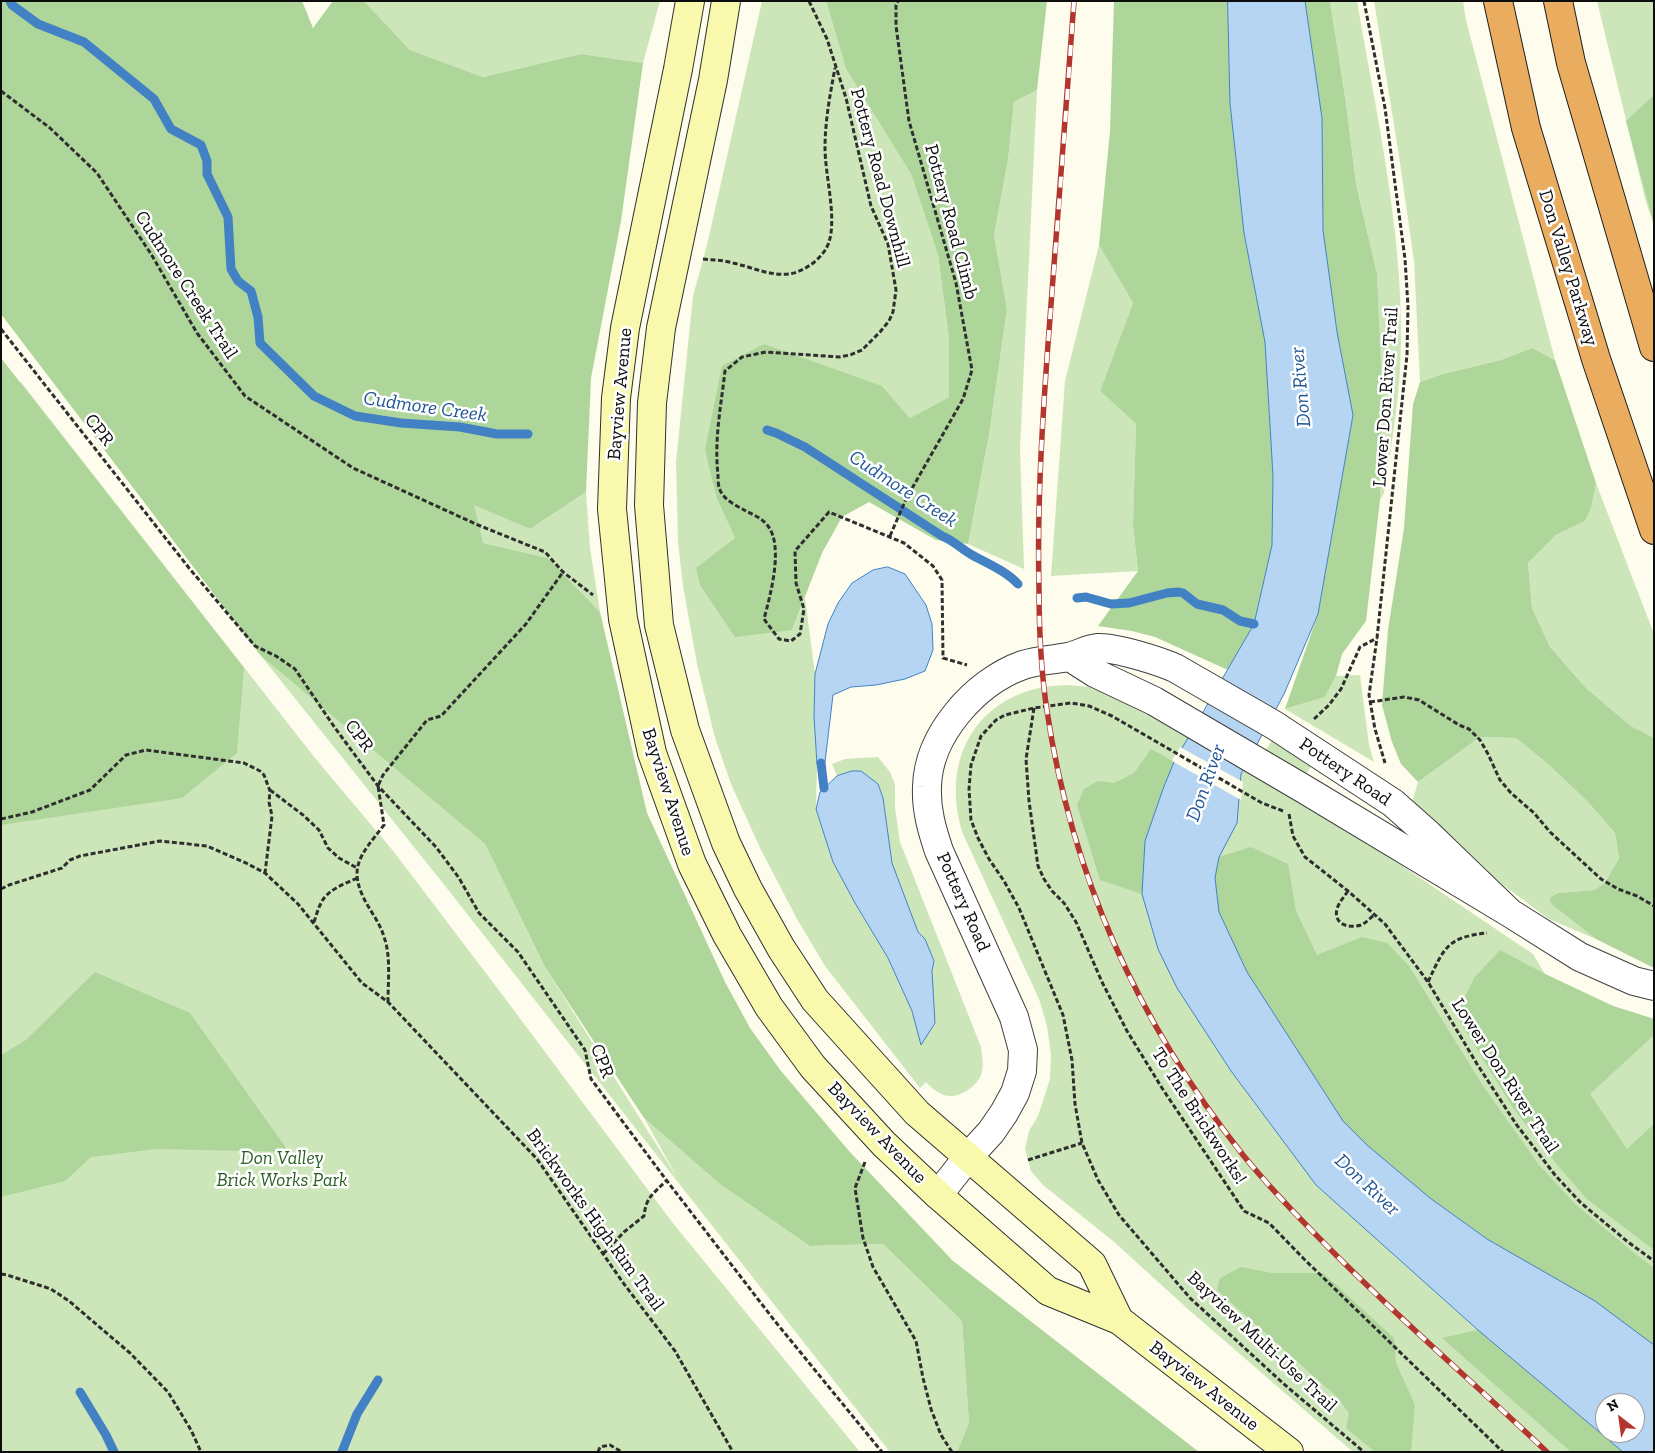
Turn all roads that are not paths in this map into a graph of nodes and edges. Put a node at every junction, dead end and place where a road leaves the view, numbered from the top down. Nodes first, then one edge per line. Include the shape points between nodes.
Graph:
1 (690, 1) edge
2 (726, 1) edge
3 (1498, 1) edge
4 (1558, 1) edge
5 (1654, 347) edge
6 (1654, 530) edge
7 (1070, 657) junction
8 (1510, 913) junction
9 (1654, 986) edge
10 (968, 1157) junction
11 (938, 1196) junction
12 (1119, 1320) junction
13 (1289, 1452) edge

1 - 11 main road, Bayview Avenue via 625,328 616,398 612,509 623,619 652,753 692,864 727,935 769,1007 813,1067 884,1144
2 - 10 main road, Bayview Avenue via 661,328 652,403 649,505 659,625 685,730 726,843 781,948 815,1000 917,1113
3 - 6 highway, Don Valley Parkway via 1526,128 1596,359
4 - 5 highway via 1572,63
7 - 8 street, Pottery Road via 1095,673 1154,701
7 - 8 street, Pottery Road via 1099,648 1161,662 1274,725 1393,803
7 - 10 street, Pottery Road via 1024,665 981,689 955,716 930,765 927,806 938,851 1007,1000 1023,1050 1016,1093 991,1132
8 - 9 street, Pottery Road via 1580,957 1634,981
10 - 11 street, Pottery Road
10 - 12 main road, Bayview Avenue via 1092,1264
11 - 12 main road, Bayview Avenue via 1048,1291
12 - 13 main road, Bayview Avenue

